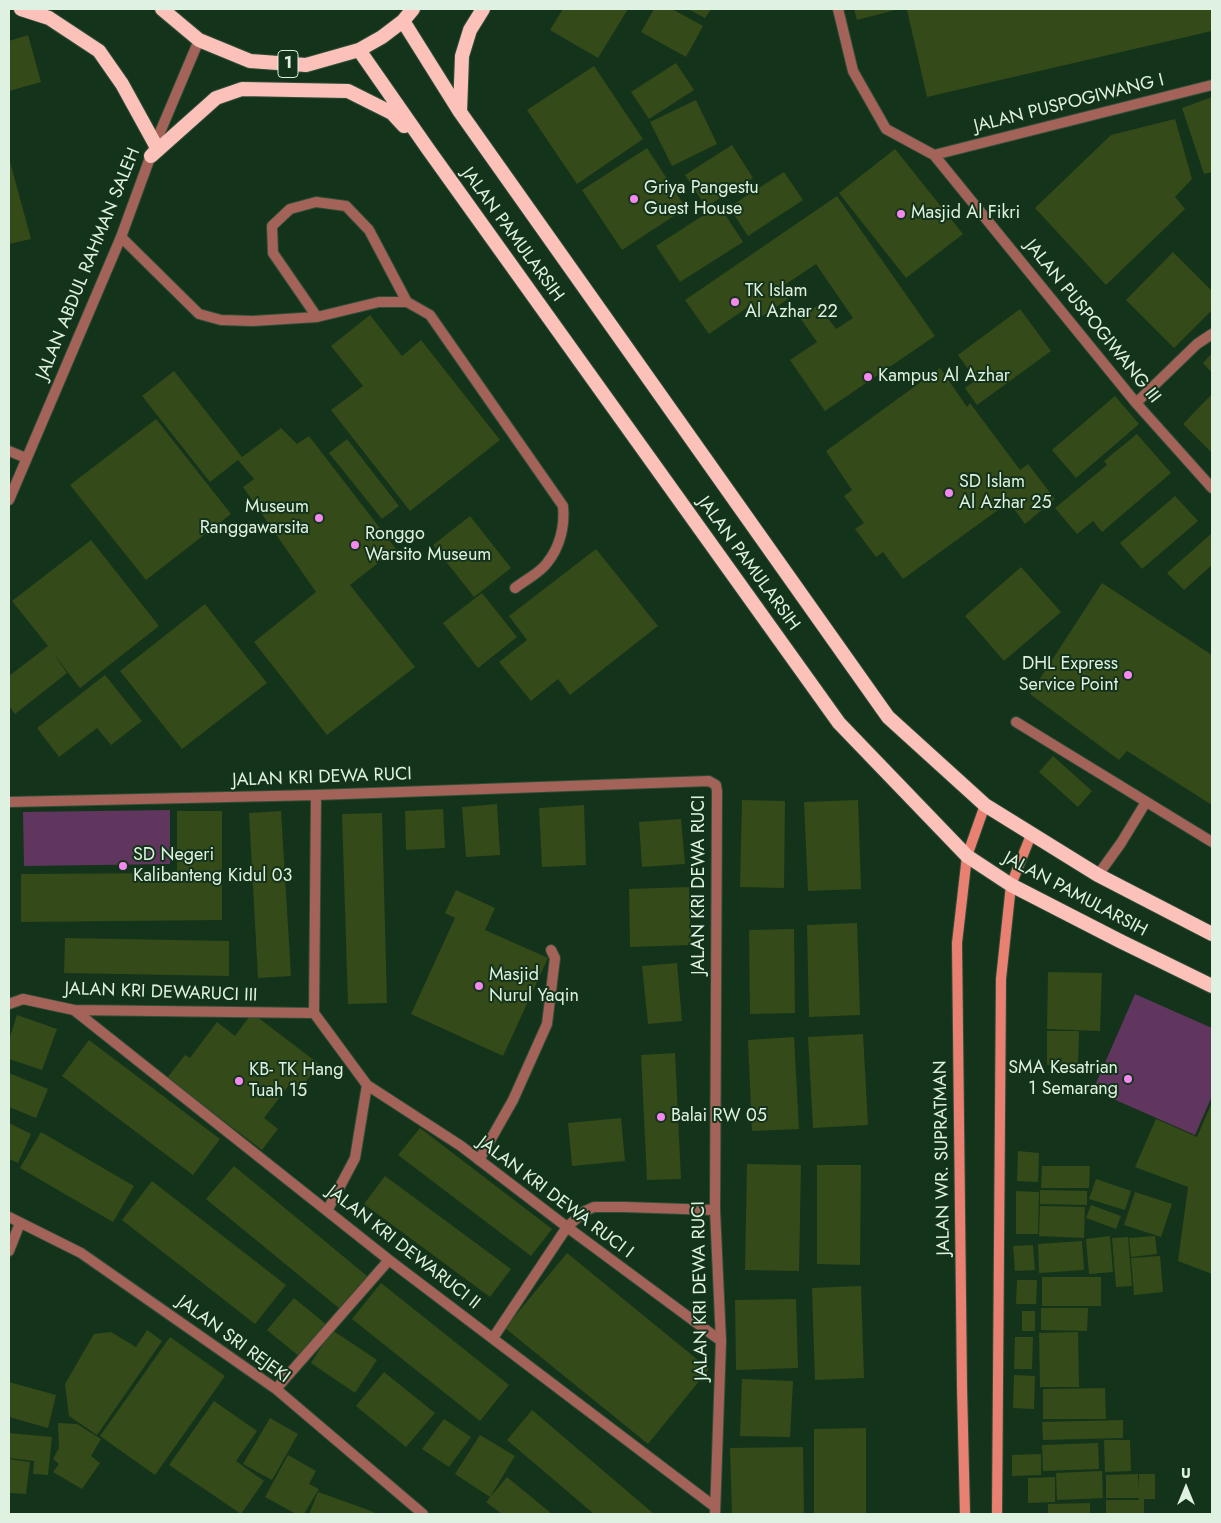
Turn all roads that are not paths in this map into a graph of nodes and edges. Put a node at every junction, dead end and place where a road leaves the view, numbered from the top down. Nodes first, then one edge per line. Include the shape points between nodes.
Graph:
1 (20, 9) edge
2 (162, 9) edge
3 (413, 9) edge
4 (483, 9) edge
5 (838, 9) edge
6 (403, 21) junction
7 (199, 40) junction
8 (359, 50) junction
9 (1212, 85) edge
10 (460, 112) junction
11 (428, 149) junction
12 (153, 150) junction
13 (934, 155) junction
14 (120, 236) junction
15 (407, 302) junction
16 (317, 317) junction
17 (1212, 334) edge
18 (1136, 402) junction
19 (9, 451) edge
20 (26, 458) junction
21 (1212, 488) edge
22 (9, 500) edge
23 (515, 588) dead end
24 (1016, 722) dead end
25 (316, 795) junction
26 (9, 802) edge
27 (1146, 802) junction
28 (986, 805) junction
29 (1031, 835) junction
30 (1212, 842) edge
31 (966, 856) junction
32 (1098, 875) junction
33 (1011, 885) junction
34 (1212, 934) edge
35 (551, 950) dead end
36 (1212, 986) edge
37 (9, 1004) edge
38 (74, 1010) junction
39 (314, 1012) junction
40 (368, 1085) junction
41 (479, 1160) junction
42 (715, 1210) junction
43 (327, 1211) junction
44 (9, 1217) edge
45 (20, 1223) junction
46 (566, 1227) junction
47 (9, 1251) edge
48 (389, 1260) junction
49 (493, 1338) junction
50 (720, 1341) junction
51 (276, 1389) junction
52 (715, 1511) edge
53 (423, 1514) edge
54 (965, 1514) edge
55 (997, 1514) edge

1 - 12 highway via 49,18 99,51 122,84
2 - 7 highway, 1
3 - 6 highway, 1
4 - 10 highway via 470,30 462,56
5 - 13 street, JALAN PUSPOGIWANG III via 853,70 886,129
6 - 8 highway, 1
6 - 10 highway, JALAN PAMULARSIH
7 - 8 highway, 1 via 250,61 306,65
7 - 12 street, JALAN ABDUL RAHMAN SALEH
8 - 11 highway, JALAN PAMULARSIH
9 - 13 street, JALAN PUSPOGIWANG I
10 - 28 highway, JALAN PAMULARSIH via 888,716
11 - 12 highway via 392,113 348,91 242,89 216,98
11 - 31 highway, JALAN PAMULARSIH via 839,723
12 - 14 street, JALAN ABDUL RAHMAN SALEH
13 - 18 street, JALAN PUSPOGIWANG III
14 - 16 street via 199,314 221,320 253,321
14 - 20 street, JALAN ABDUL RAHMAN SALEH
15 - 16 street via 379,302
15 - 16 street via 369,230 346,206 316,202 290,210 272,226 273,253
15 - 23 street via 430,315 563,506 561,535 547,564
17 - 18 street via 1197,344
18 - 21 street, JALAN PUSPOGIWANG III
19 - 20 street
20 - 22 street, JALAN ABDUL RAHMAN SALEH
24 - 27 street
25 - 26 street, JALAN KRI DEWA RUCI
25 - 39 street
25 - 42 street, JALAN KRI DEWA RUCI via 709,781 716,785
27 - 30 street
27 - 32 street
28 - 29 highway, JALAN PAMULARSIH
28 - 31 main road, JALAN WR. SUPRATMAN
29 - 32 highway, JALAN PAMULARSIH
29 - 33 main road
31 - 33 highway, JALAN PAMULARSIH
31 - 54 main road, JALAN WR. SUPRATMAN via 956,943
32 - 34 highway, JALAN PAMULARSIH
33 - 36 highway, JALAN PAMULARSIH
33 - 55 main road via 1001,979
35 - 41 street via 555,958 547,1024 513,1100
37 - 38 street, JALAN KRI DEWARUCI III via 23,999
38 - 39 street, JALAN KRI DEWARUCI III
38 - 43 street, JALAN KRI DEWARUCI II
39 - 40 street, JALAN KRI DEWA RUCI I
40 - 41 street, JALAN KRI DEWA RUCI I
40 - 43 street via 355,1158
41 - 46 street, JALAN KRI DEWA RUCI I
42 - 46 street via 594,1208
42 - 50 street, JALAN KRI DEWA RUCI
43 - 48 street, JALAN KRI DEWARUCI II
44 - 45 street, JALAN SRI REJEKI
45 - 47 street
45 - 51 street, JALAN SRI REJEKI via 81,1252
46 - 49 street
46 - 50 street, JALAN KRI DEWA RUCI I
48 - 49 street, JALAN KRI DEWARUCI II
48 - 51 street
49 - 52 street, JALAN KRI DEWARUCI II
50 - 52 street, JALAN KRI DEWA RUCI
51 - 53 street, JALAN SRI REJEKI

